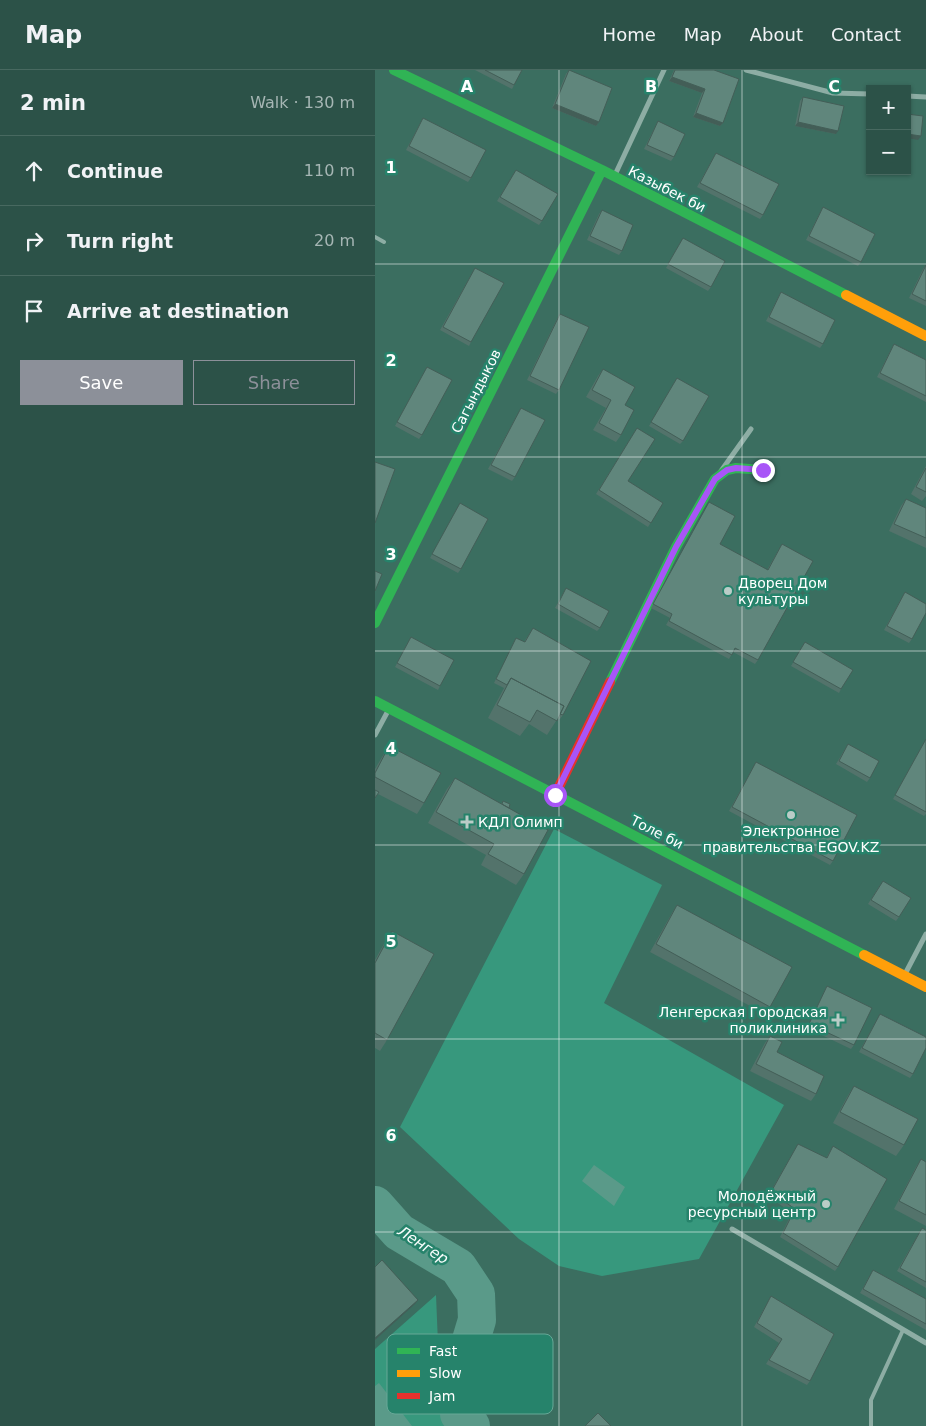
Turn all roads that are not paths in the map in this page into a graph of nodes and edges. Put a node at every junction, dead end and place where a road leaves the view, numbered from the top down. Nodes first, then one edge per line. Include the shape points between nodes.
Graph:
1 (394, 70) edge
2 (663, 70) edge
3 (746, 70) edge
4 (866, 94) edge
5 (911, 96) edge
6 (926, 97) edge
7 (601, 170) junction
8 (614, 177) junction
9 (375, 237) edge
10 (384, 242) dead end
11 (926, 336) edge
12 (751, 429) dead end
13 (763, 470) dead end
14 (715, 479) junction
15 (375, 623) edge
16 (375, 701) edge
17 (389, 709) junction
18 (375, 735) edge
19 (555, 795) junction
20 (926, 934) edge
21 (904, 976) junction
22 (926, 987) edge
23 (732, 1229) dead end
24 (903, 1330) junction
25 (926, 1344) edge
26 (871, 1426) edge

1 - 7 street, Казыбек би
2 - 8 street
3 - 4 street via 833,92
5 - 6 street
7 - 8 street, Казыбек би
7 - 15 street, Сагындыков
8 - 11 street, Казыбек би
9 - 10 lane
12 - 14 street
13 - 14 street via 736,468
14 - 19 street via 676,547
16 - 17 street, Толе би
17 - 18 street
17 - 19 street, Толе би
19 - 21 street, Толе би
20 - 21 street
21 - 22 street, Толе би
23 - 24 street
24 - 25 street
24 - 26 lane via 871,1400

